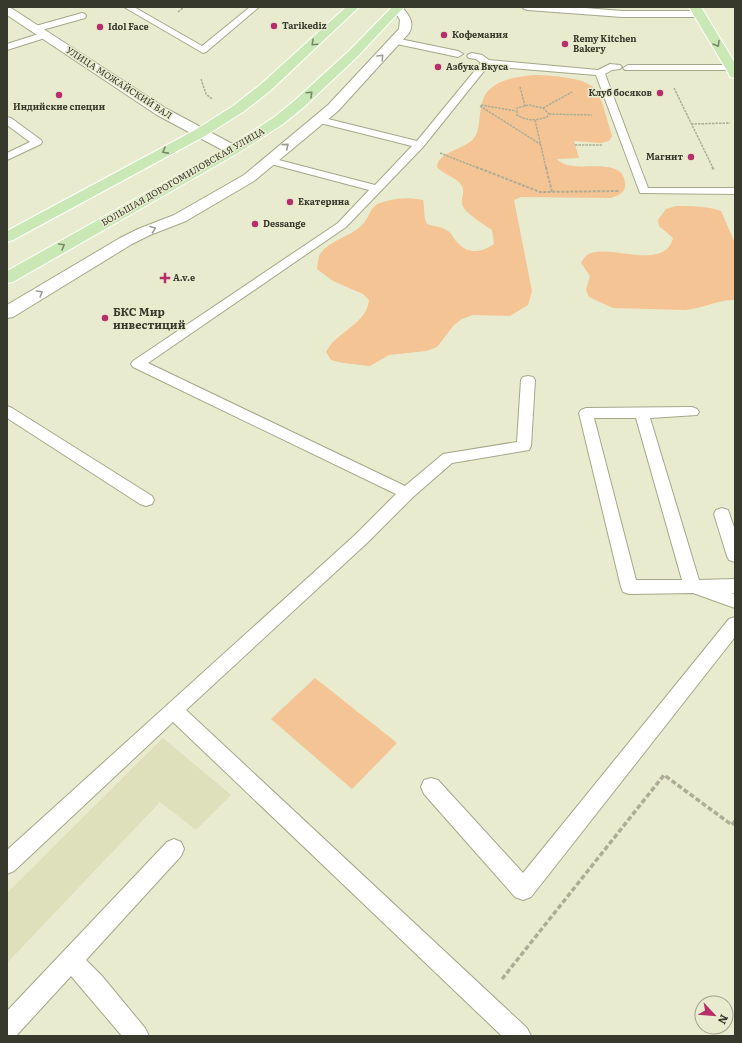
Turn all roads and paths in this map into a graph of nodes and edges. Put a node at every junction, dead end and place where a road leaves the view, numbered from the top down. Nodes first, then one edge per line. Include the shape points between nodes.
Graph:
1 (128, 7) edge
2 (255, 7) edge
3 (353, 7) edge
4 (397, 7) edge
5 (528, 7) edge
6 (7, 10) edge
7 (697, 11) edge
8 (82, 16) dead end
9 (40, 32) junction
10 (396, 41) junction
11 (7, 47) edge
12 (458, 54) dead end
13 (472, 56) dead end
14 (486, 63) junction
15 (618, 68) dead end
16 (628, 68) dead end
17 (664, 68) junction
18 (733, 71) edge
19 (600, 72) junction
20 (202, 79) dead end
21 (604, 84) junction
22 (206, 94) dead end
23 (543, 108) junction
24 (516, 112) junction
25 (549, 114) junction
26 (616, 115) junction
27 (7, 120) edge
28 (320, 120) junction
29 (535, 120) junction
30 (691, 124) junction
31 (730, 124) dead end
32 (200, 133) junction
33 (540, 144) junction
34 (419, 145) junction
35 (233, 150) junction
36 (7, 157) edge
37 (271, 161) junction
38 (378, 189) junction
39 (644, 191) junction
40 (730, 191) edge
41 (552, 192) junction
42 (7, 237) edge
43 (7, 278) edge
44 (7, 313) edge
45 (528, 380) dead end
46 (7, 411) edge
47 (692, 412) dead end
48 (642, 413) junction
49 (407, 493) junction
50 (146, 500) dead end
51 (722, 514) dead end
52 (735, 556) edge
53 (692, 586) junction
54 (735, 586) edge
55 (735, 601) edge
56 (735, 624) edge
57 (173, 710) junction
58 (431, 787) dead end
59 (735, 821) edge
60 (734, 826) edge
61 (174, 849) dead end
62 (7, 864) edge
63 (71, 960) junction
64 (484, 1002) junction
65 (7, 1028) edge
66 (137, 1036) edge
67 (519, 1036) edge

1 - 2 lane via 203,50
3 -> 32 main road via 265,88
4 - 10 street via 407,24
35 -> 4 main road, БОЛЬШАЯ ДОРОГОМИЛОВСКАЯ УЛИЦА via 299,104 353,54
5 - 7 street via 622,14
6 - 9 street, УЛИЦА МОЖАЙСКИЙ ВАЛ
7 -> 18 main road
8 - 9 lane
9 - 11 lane
9 - 32 street, УЛИЦА МОЖАЙСКИЙ ВАЛ via 162,112
10 - 12 lane
28 -> 10 street
13 - 14 lane
14 - 19 lane
14 - 34 lane
15 - 19 lane via 610,67
16 - 17 lane
17 - 18 lane
17 - 30 path
19 - 21 lane
20 - 22 path
21 - 23 path via 578,88
21 - 26 lane
23 - 24 path via 526,106 518,108
23 - 25 path
24 - 29 path via 521,118
24 - 33 path via 476,104
25 - 26 path
25 - 29 path
26 - 39 lane
27 - 36 lane via 37,142
28 - 34 lane
37 -> 28 street
29 - 33 path
30 - 31 path
30 - 40 path
32 - 35 street, УЛИЦА МОЖАЙСКИЙ ВАЛ
32 -> 42 main road
33 - 41 path
34 - 38 lane
34 - 41 path via 540,192
43 -> 35 main road, БОЛЬШАЯ ДОРОГОМИЛОВСКАЯ УЛИЦА
37 - 38 lane
44 -> 37 street via 144,232 199,208
38 - 49 lane via 342,225 138,364
39 - 40 lane
39 - 41 path
45 - 49 lane via 524,446 448,458
46 - 50 lane
47 - 48 lane
48 - 53 lane
48 - 53 lane via 586,412 629,587
49 - 57 lane via 361,539
51 - 52 lane
53 - 54 lane
53 - 55 lane
56 - 58 lane via 523,889
57 - 62 lane
57 - 64 lane
59 - 60 path
60 - 64 path via 664,775
61 - 63 lane
63 - 65 lane
63 - 66 lane
64 - 67 lane

